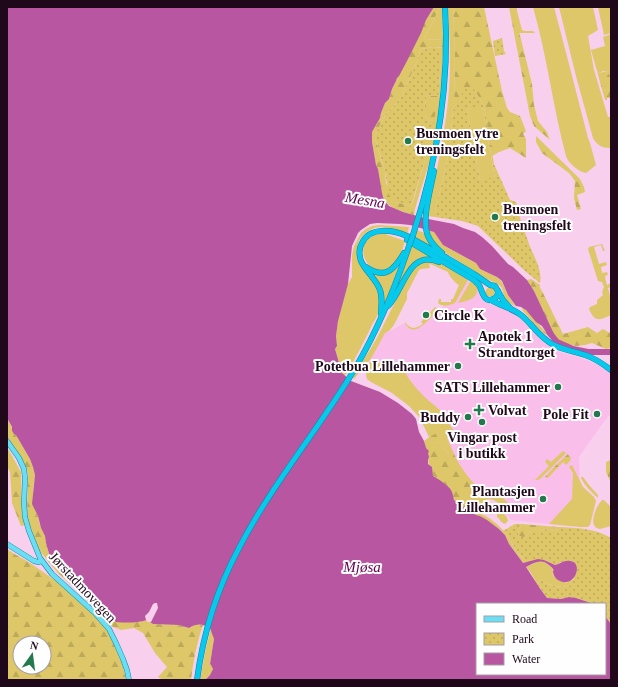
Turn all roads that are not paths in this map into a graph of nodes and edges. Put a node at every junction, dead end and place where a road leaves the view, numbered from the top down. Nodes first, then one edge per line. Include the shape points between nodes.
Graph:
1 (445, 7) edge
2 (436, 147) junction
3 (394, 233) junction
4 (408, 250) junction
5 (447, 258) junction
6 (364, 265) junction
7 (449, 266) junction
8 (490, 284) junction
9 (498, 291) junction
10 (482, 292) junction
11 (491, 300) junction
12 (510, 308) junction
13 (385, 310) junction
14 (381, 319) junction
15 (610, 369) edge
16 (7, 441) edge
17 (7, 544) edge
18 (42, 561) junction
19 (129, 680) edge
20 (197, 680) edge

1 - 2 highway via 446,56
2 - 4 highway, bridge
2 - 5 highway via 438,153 426,212 426,226 428,236
3 - 5 highway via 406,236
3 - 6 highway via 376,231 365,238 360,251
3 - 7 highway
4 - 6 highway via 387,272 376,272
4 - 13 highway
5 - 8 highway
6 - 14 highway via 380,291
7 - 10 highway via 474,280
7 - 13 highway via 429,259 416,263
8 - 9 highway
8 - 10 highway via 484,287
9 - 11 highway via 497,296
9 - 12 highway
10 - 11 highway via 487,300
11 - 12 highway
12 - 15 highway via 523,316 539,334 557,347 593,358
13 - 14 highway
14 - 20 highway via 365,351 266,500 234,558 214,604 205,635
16 - 18 main road, Jørstadmovegen via 24,469 25,517
17 - 18 main road via 34,561
18 - 19 main road, Jørstadmovegen via 52,574 109,629 123,659

